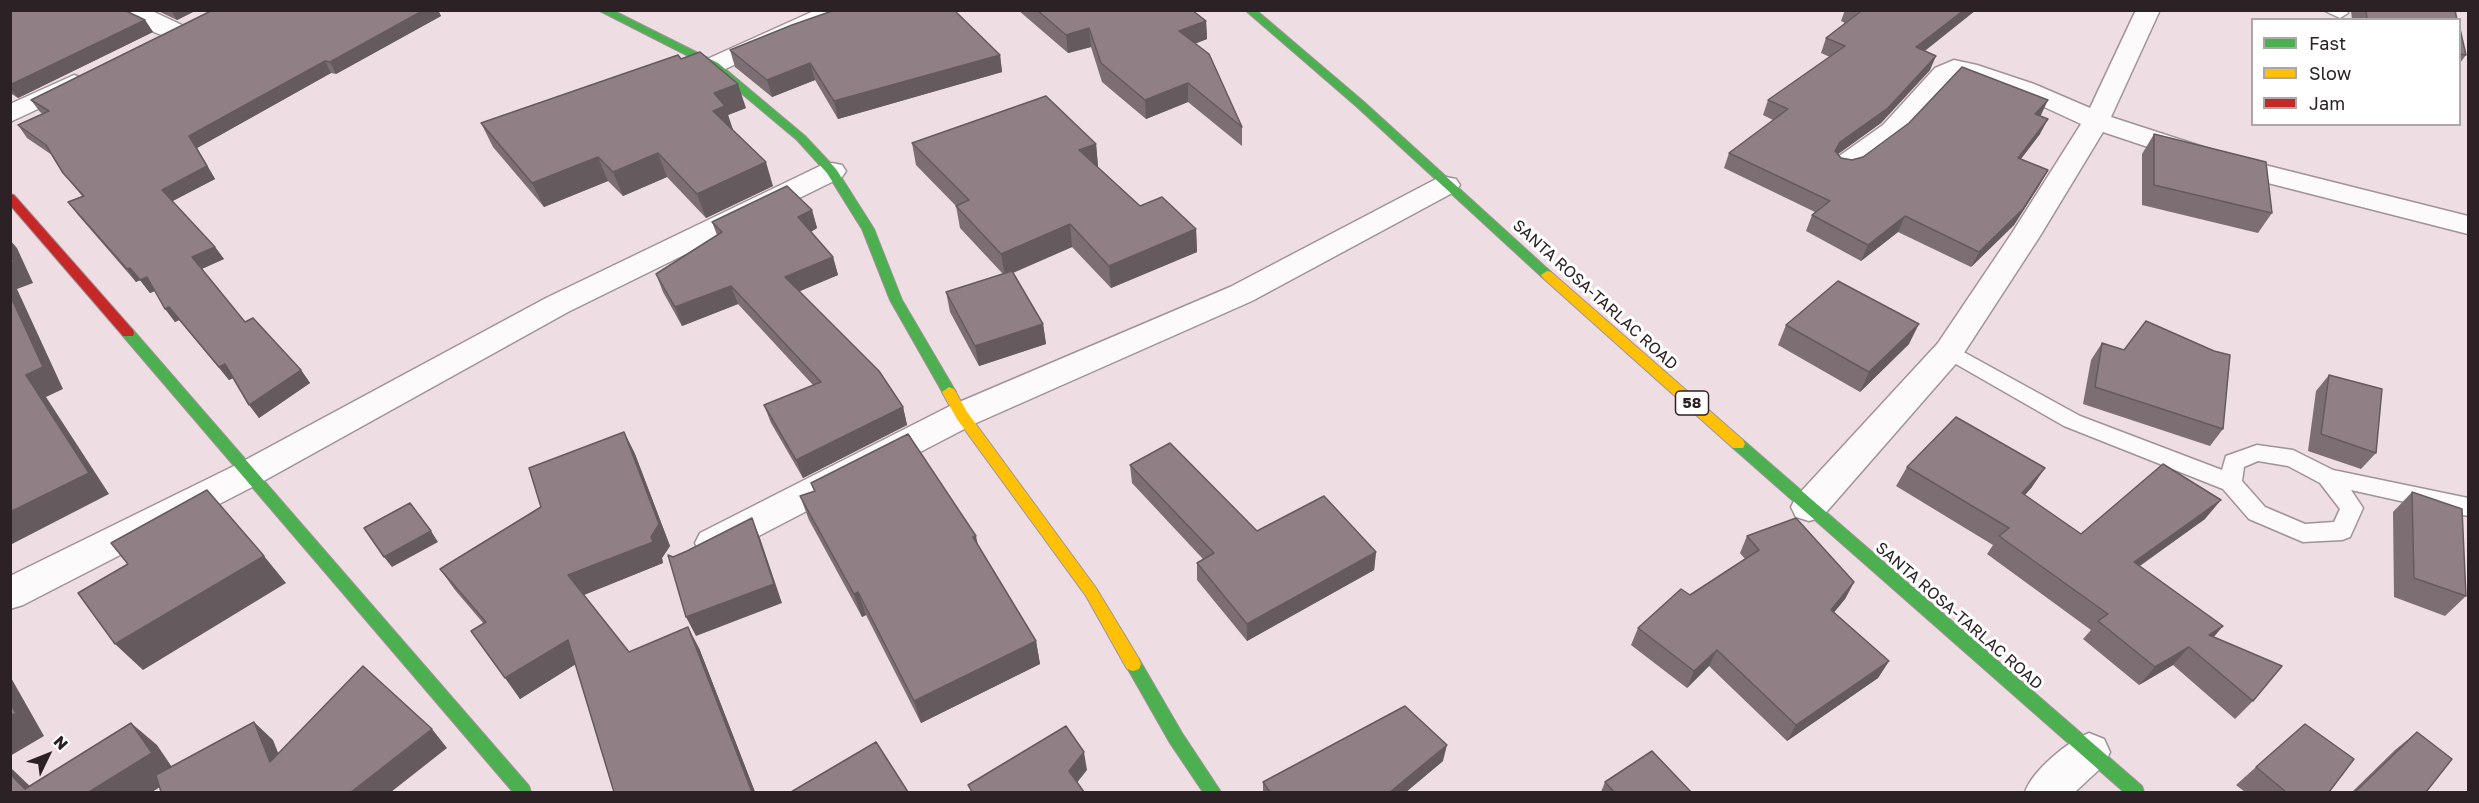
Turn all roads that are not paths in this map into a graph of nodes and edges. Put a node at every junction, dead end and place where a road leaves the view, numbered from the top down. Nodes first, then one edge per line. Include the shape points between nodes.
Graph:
1 (129, 10) edge
2 (603, 10) edge
3 (837, 10) edge
4 (1250, 10) edge
5 (2148, 10) edge
6 (146, 48) edge
7 (714, 65) junction
8 (94, 73) edge
9 (10, 114) edge
10 (2096, 121) junction
11 (1845, 165) edge
12 (832, 171) junction
13 (1446, 185) junction
14 (10, 197) edge
15 (2469, 225) edge
16 (1949, 351) junction
17 (962, 415) junction
18 (248, 474) junction
19 (2328, 477) junction
20 (2231, 483) junction
21 (1809, 507) junction
22 (2469, 507) edge
23 (692, 554) edge
24 (10, 594) edge
25 (2089, 752) junction
26 (523, 792) edge
27 (1213, 792) edge
28 (2046, 792) edge
29 (2136, 792) edge

1 - 6 street via 186,28
2 - 7 main road
3 - 7 street
4 - 13 main road, SANTA ROSA-TARLAC ROAD / 58 via 1323,71
5 - 10 street
7 - 12 main road via 801,138
8 - 9 street
10 - 11 street via 2025,90 1954,68 1944,73 1892,131
10 - 15 street via 2227,164
10 - 16 street
12 - 17 main road via 868,229 896,300
12 - 18 street via 557,305
13 - 17 street via 1241,294
13 - 21 main road, SANTA ROSA-TARLAC ROAD / 58
14 - 18 main road
16 - 20 lane via 2072,421
16 - 21 street
17 - 23 street
17 - 27 main road via 1091,592 1176,738
18 - 24 street
18 - 26 main road
19 - 20 lane via 2293,458 2257,453 2234,462
19 - 20 lane via 2352,508 2342,531 2303,533 2257,513
19 - 22 lane
21 - 25 main road, SANTA ROSA-TARLAC ROAD / 58
25 - 28 street
25 - 29 main road, SANTA ROSA-TARLAC ROAD / 58

